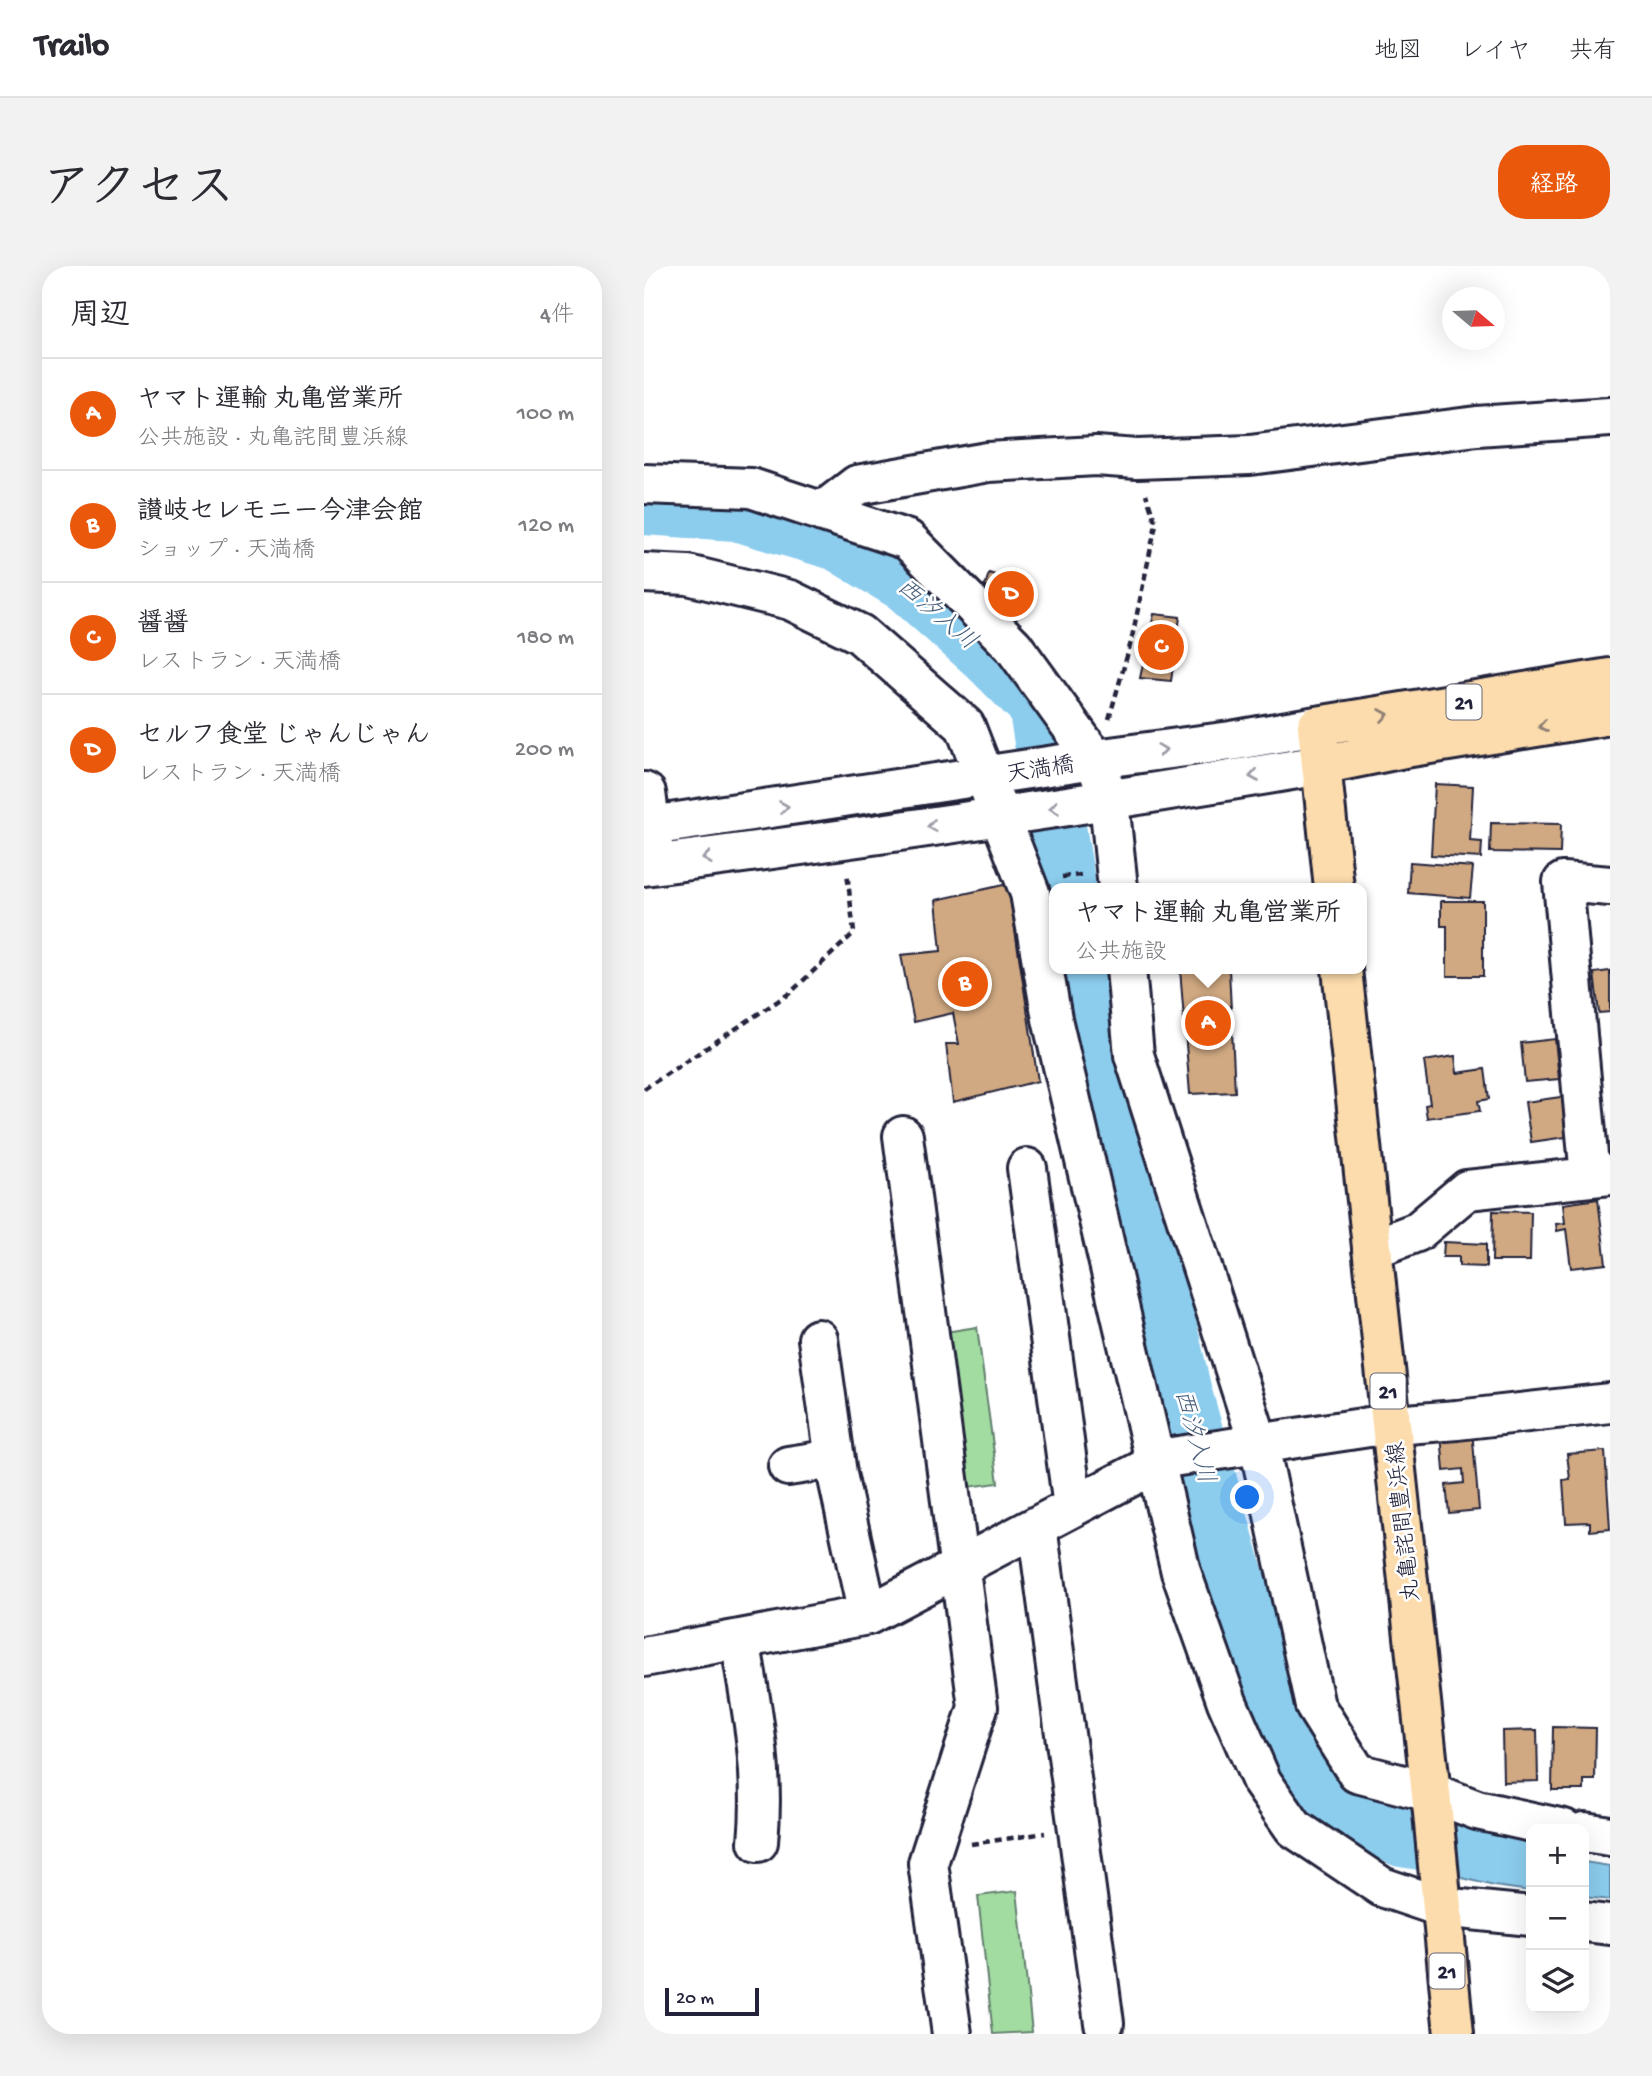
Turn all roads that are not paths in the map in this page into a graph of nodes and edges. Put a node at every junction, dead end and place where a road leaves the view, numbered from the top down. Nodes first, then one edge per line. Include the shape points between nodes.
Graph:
1 (1610, 417) edge
2 (644, 484) edge
3 (822, 512) junction
4 (644, 573) edge
5 (1610, 678) edge
6 (1610, 715) edge
7 (1317, 726) junction
8 (1094, 759) junction
9 (1321, 765) junction
10 (986, 777) junction
11 (1109, 801) junction
12 (646, 815) edge
13 (1000, 815) junction
14 (650, 865) edge
15 (1118, 879) edge
16 (1333, 883) edge
17 (1610, 886) edge
18 (1126, 974) edge
19 (1343, 974) edge
20 (903, 1136) dead end
21 (1027, 1168) dead end
22 (1600, 1176) edge
23 (1372, 1249) junction
24 (818, 1339) dead end
25 (1610, 1403) edge
26 (1392, 1425) junction
27 (1259, 1445) junction
28 (834, 1459) junction
29 (1161, 1460) junction
30 (788, 1465) dead end
31 (1073, 1507) junction
32 (1037, 1526) junction
33 (960, 1567) junction
34 (869, 1615) junction
35 (740, 1639) junction
36 (644, 1657) edge
37 (1431, 1803) junction
38 (1541, 1824) edge
39 (1589, 1833) edge
40 (1610, 1836) edge
41 (758, 1842) dead end
42 (1441, 1907) junction
43 (1526, 1916) edge
44 (1589, 1923) edge
45 (1610, 1925) edge
46 (1104, 2023) dead end
47 (952, 2034) edge
48 (1454, 2034) edge

1 - 3 street via 1477,426 1250,455 988,461 857,485
2 - 3 street via 751,488
3 - 8 street via 908,540 1013,646
4 - 10 street via 688,575 790,600 860,634 965,726
7 -> 5 main road, 21
6 -> 9 main road, 21
8 -> 7 street, 天満橋
7 - 9 main road
8 - 10 street, 天満橋
8 - 11 street
9 -> 11 street, 天満橋
9 - 16 main road
12 -> 10 street, 天満橋
10 - 13 street
11 -> 13 street, 天満橋
11 - 15 street
12 - 14 street
13 -> 14 street, 天満橋
13 - 29 street via 1030,893 1052,1019
17 - 22 street via 1563,882
18 - 27 street via 1134,1055
19 - 23 main road, 丸亀詫間豊浜線 / 21
20 - 33 street
21 - 31 street
22 - 23 street via 1467,1189 1417,1232
23 - 26 main road, 丸亀詫間豊浜線 / 21
24 - 28 street
25 - 26 street
26 - 27 street
26 - 37 main road, 丸亀詫間豊浜線 / 21
27 - 29 street
27 - 37 street via 1315,1706 1357,1773
28 - 30 street
28 - 34 street
29 - 31 street
29 - 42 street via 1181,1572 1227,1702 1262,1782 1294,1828 1382,1887
31 - 32 street
32 - 33 street
32 - 46 street
33 - 34 street
33 - 47 street via 978,1707 928,1863
34 - 35 street
35 - 36 street
35 - 41 street via 758,1741 762,1804
37 - 38 street
37 - 42 main road, 丸亀詫間豊浜線 / 21
39 - 40 street
42 - 43 street
42 - 48 main road, 丸亀詫間豊浜線 / 21
44 - 45 street

